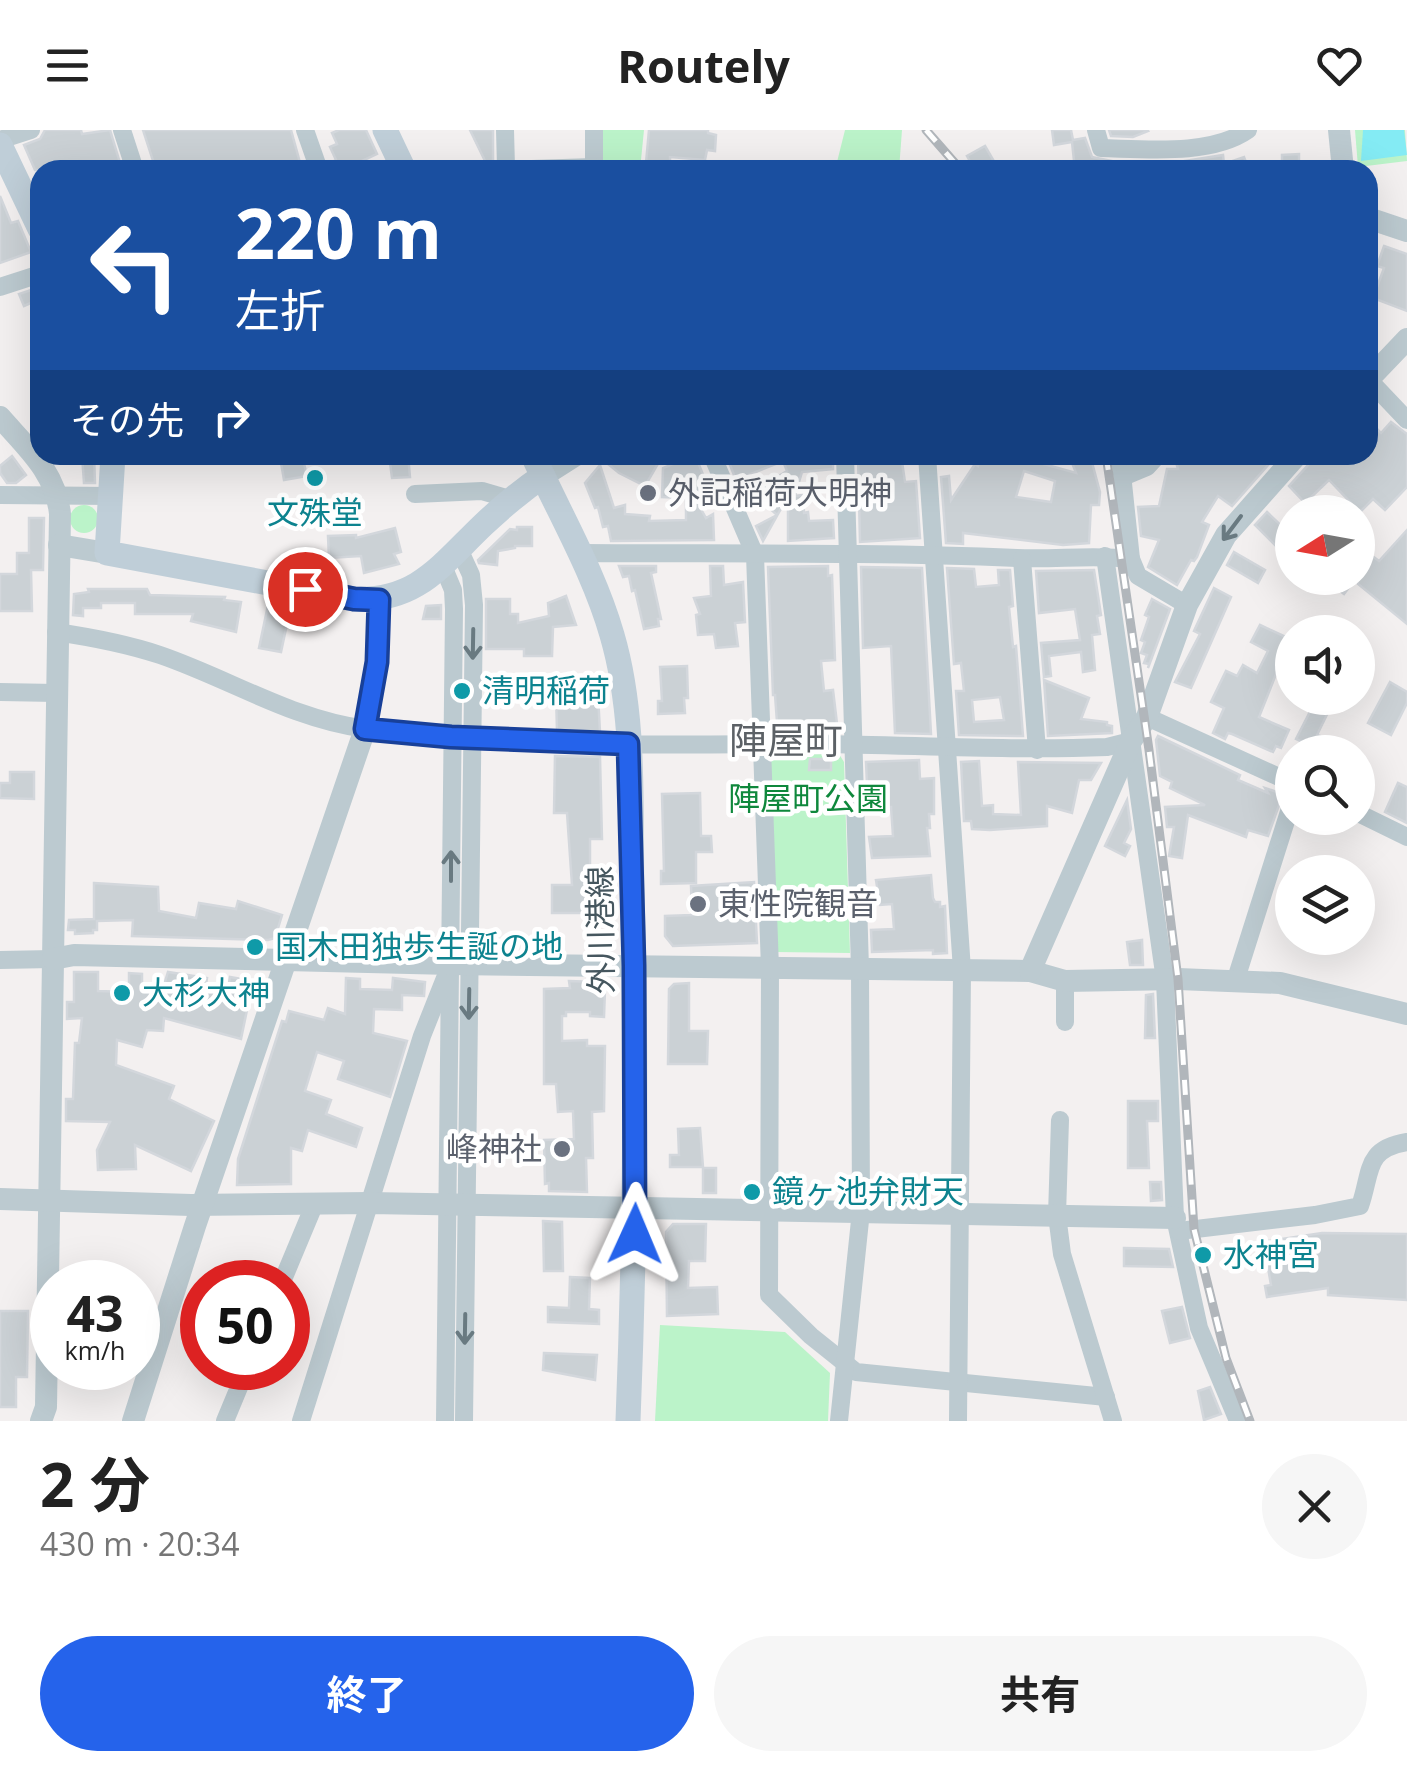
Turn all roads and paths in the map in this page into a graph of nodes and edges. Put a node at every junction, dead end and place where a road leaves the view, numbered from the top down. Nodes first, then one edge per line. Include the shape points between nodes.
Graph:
1 (31, 130) edge
2 (122, 130) edge
3 (305, 130) edge
4 (385, 130) edge
5 (506, 130) edge
6 (594, 130) edge
7 (1096, 130) edge
8 (1248, 130) edge
9 (1339, 130) edge
10 (0, 142) edge
11 (1176, 143) edge
12 (132, 160) edge
13 (316, 160) edge
14 (399, 160) edge
15 (504, 160) edge
16 (594, 160) edge
17 (1341, 160) edge
18 (30, 207) edge
19 (1378, 222) edge
20 (1407, 232) edge
21 (30, 277) edge
22 (0, 287) edge
23 (1407, 340) edge
24 (1378, 370) edge
25 (1378, 390) edge
26 (0, 417) edge
27 (1407, 420) edge
28 (30, 451) edge
29 (42, 465) edge
30 (112, 465) edge
31 (716, 465) edge
32 (846, 465) edge
33 (928, 465) edge
34 (1121, 465) edge
35 (1148, 465) edge
36 (1288, 465) edge
37 (538, 466) edge
38 (1123, 477) junction
39 (415, 494) dead end
40 (58, 495) junction
41 (0, 496) edge
42 (112, 496) junction
43 (510, 499) junction
44 (60, 545) junction
45 (108, 553) junction
46 (581, 554) junction
47 (846, 554) junction
48 (934, 554) junction
49 (754, 555) junction
50 (1105, 556) junction
51 (451, 557) junction
52 (1022, 559) junction
53 (1131, 559) junction
54 (379, 600) junction
55 (1187, 605) junction
56 (56, 632) junction
57 (0, 692) edge
58 (56, 692) junction
59 (1147, 717) junction
60 (365, 729) junction
61 (451, 737) junction
62 (472, 738) junction
63 (1132, 741) junction
64 (628, 744) junction
65 (761, 744) junction
66 (854, 744) junction
67 (947, 749) junction
68 (1036, 750) junction
69 (1275, 775) edge
70 (1375, 821) edge
71 (1282, 835) edge
72 (1407, 837) edge
73 (287, 958) junction
74 (53, 959) junction
75 (0, 960) edge
76 (460, 964) junction
77 (634, 966) junction
78 (770, 968) junction
79 (860, 969) junction
80 (962, 970) junction
81 (1030, 971) junction
82 (1165, 980) junction
83 (1065, 982) junction
84 (1235, 982) junction
85 (1407, 1014) edge
86 (1065, 1022) dead end
87 (1060, 1120) dead end
88 (1407, 1142) edge
89 (0, 1199) edge
90 (50, 1199) junction
91 (315, 1203) junction
92 (370, 1203) junction
93 (204, 1204) junction
94 (458, 1206) junction
95 (636, 1210) junction
96 (767, 1210) junction
97 (860, 1211) junction
98 (960, 1213) junction
99 (1057, 1215) junction
100 (1177, 1224) junction
101 (291, 1260) edge
102 (847, 1364) junction
103 (958, 1384) junction
104 (238, 1390) edge
105 (1106, 1397) junction
106 (41, 1421) edge
107 (133, 1421) edge
108 (225, 1421) edge
109 (300, 1421) edge
110 (445, 1421) edge
111 (464, 1421) edge
112 (628, 1421) edge
113 (839, 1421) edge
114 (958, 1421) edge
115 (1113, 1421) edge
116 (1238, 1421) edge

1 - 10 street
2 - 12 street
3 - 13 street
4 - 14 main road
5 - 15 street
6 - 16 street
7 - 11 street via 1101,148
8 - 11 street via 1228,142
9 - 17 street
10 - 18 main road
19 - 20 street
21 - 22 street
23 - 24 street
25 - 27 street
26 - 28 street
29 - 40 street
30 - 42 main road
31 - 49 street
32 - 47 street
33 - 48 street
34 - 38 street
35 - 38 street
36 -> 55 street via 1226,535
37 - 43 main road
37 - 46 main road, 外川港線
38 - 53 street
39 - 43 street via 482,491
40 - 41 street
40 - 42 street
40 - 44 street
42 - 45 main road
43 - 51 main road
44 - 45 street
44 - 56 street
45 - 54 main road
46 - 49 street
46 - 64 main road, 外川港線 via 622,674
47 - 48 street
47 - 49 street
47 - 66 street
48 - 52 street
48 - 67 street
49 - 65 street
50 - 52 street
50 - 53 street
50 - 63 street
51 - 54 main road via 410,590
51 - 61 street
51 -> 62 street via 473,588
52 - 68 street
53 - 55 street via 1138,576
54 - 60 street
55 - 59 street
56 - 58 street
56 - 60 street via 160,655 295,712
57 - 58 street
58 - 74 street
59 - 63 street
59 - 69 street
60 - 61 street
60 - 73 street
61 - 62 street
76 -> 61 street
62 - 64 street
62 - 76 street
63 - 68 street
63 - 81 street
63 - 82 street
64 - 65 street
64 - 77 main road, 外川港線
65 - 66 street
65 - 78 street
66 - 67 street
66 - 79 street
67 - 68 street
67 - 80 street
70 - 72 street
71 - 84 street
73 - 74 street
73 - 76 street
73 - 93 street
74 - 75 street
74 - 90 street
76 - 77 street
76 - 92 street via 422,1036
76 - 94 street
77 - 78 street
77 - 95 main road, 外川港線
78 - 79 street
78 - 96 street
79 - 80 street
79 - 97 street
80 - 81 street
80 - 98 street
81 - 83 street
82 - 83 street
82 - 84 street
82 - 100 street
83 - 86 street
84 - 85 street via 1280,983
87 - 99 street
88 - 100 street via 1388,1146 1372,1160 1360,1206
89 - 90 street
90 - 93 street
90 - 106 street
91 - 92 street
91 - 93 street
91 - 101 street
92 - 94 street
92 - 109 street
93 - 107 street
94 - 95 street
94 - 110 street
94 -> 111 street
95 - 96 street
95 - 112 main road, 外川港線
96 - 97 street
96 - 102 street via 769,1295
97 - 98 street
97 - 102 street
98 - 99 street
98 - 103 street
99 - 100 street
99 - 105 street via 1062,1254
100 - 116 street via 1199,1328
102 - 103 street via 856,1372
102 - 113 street
103 - 105 street
103 - 114 street
104 - 108 street
105 - 115 street

